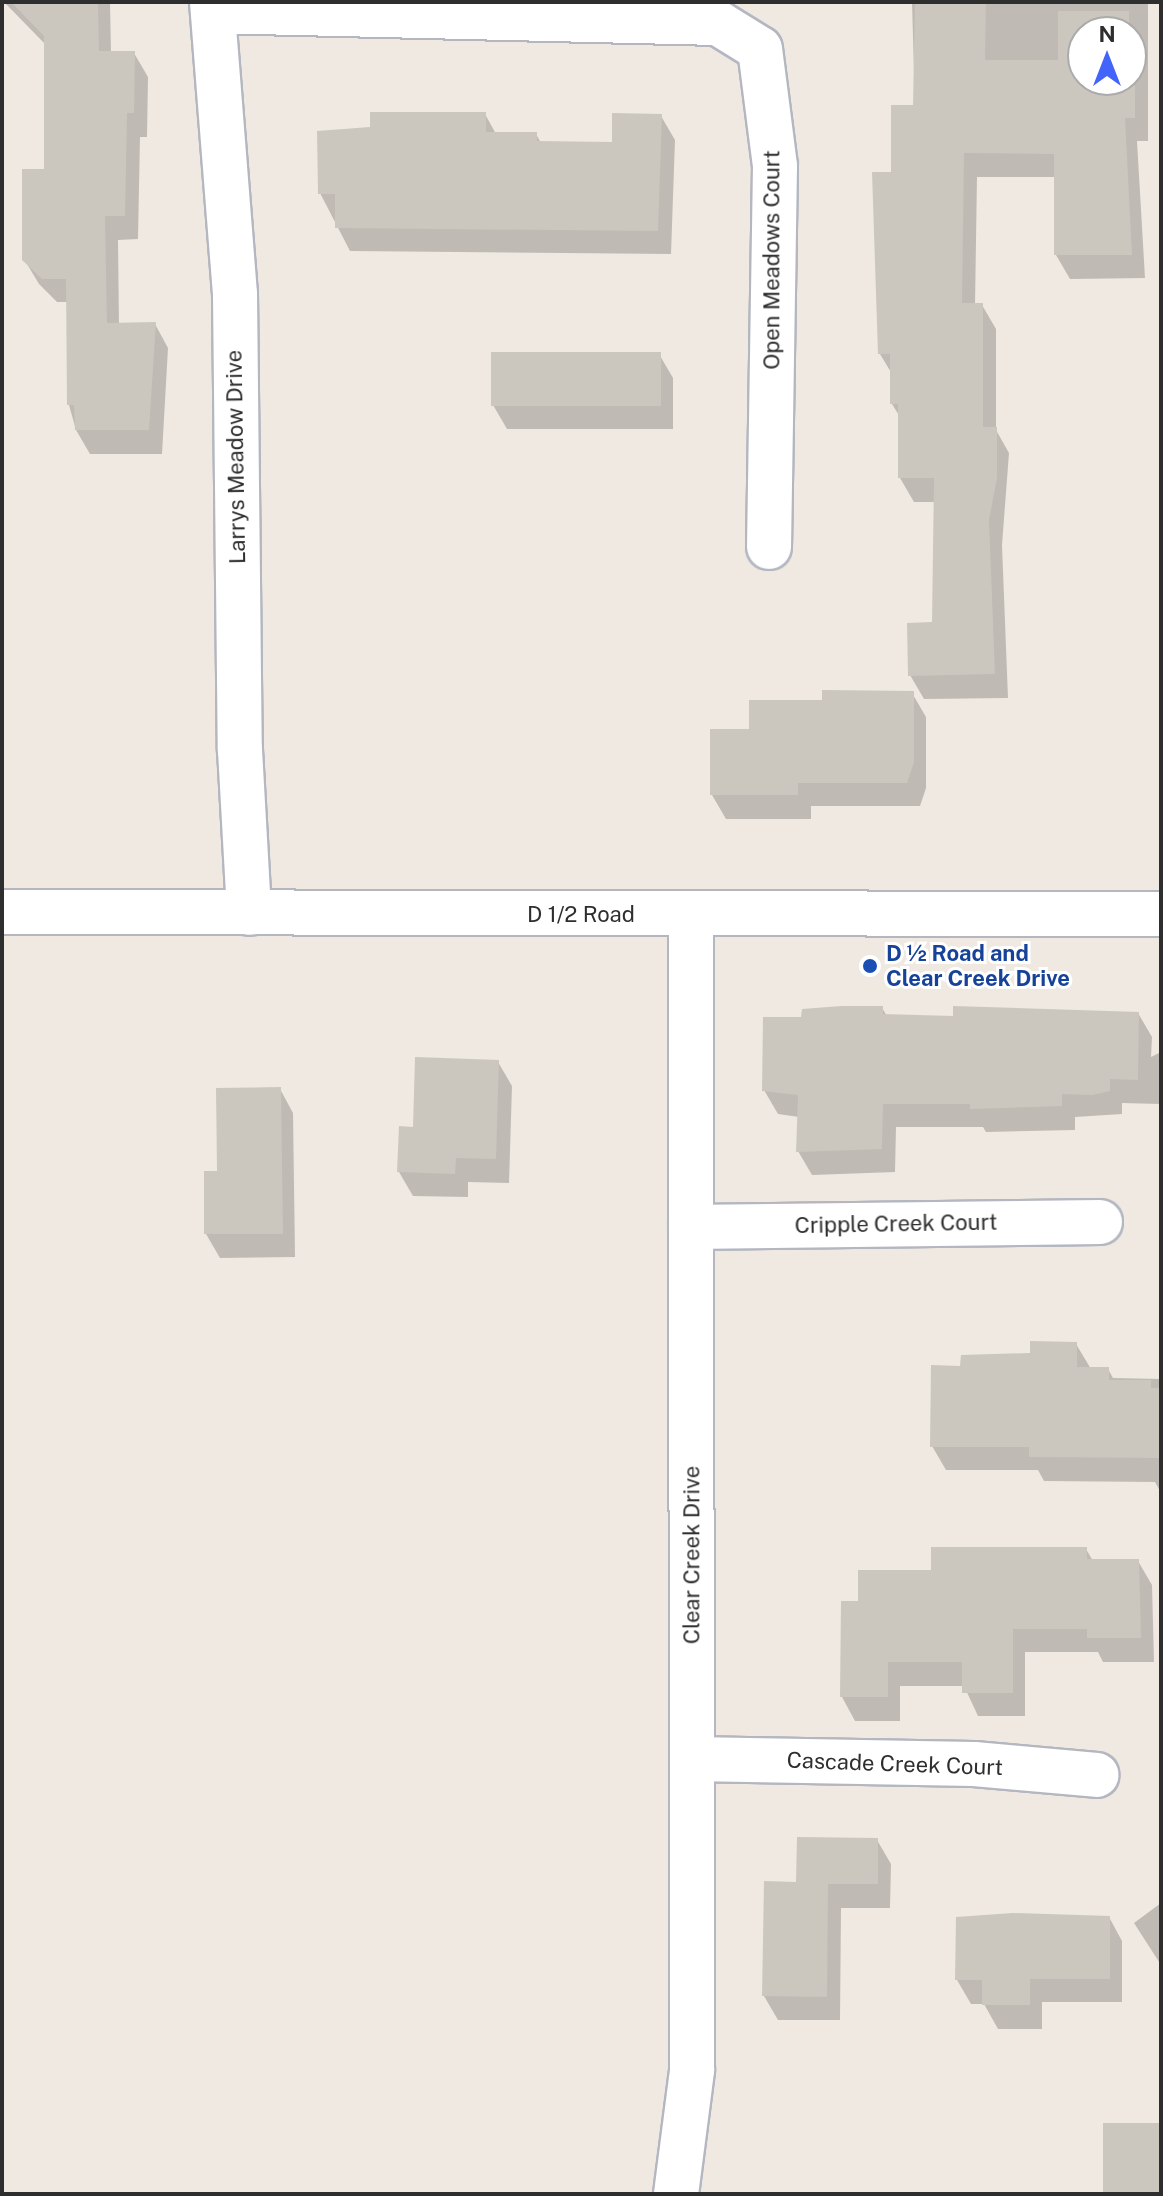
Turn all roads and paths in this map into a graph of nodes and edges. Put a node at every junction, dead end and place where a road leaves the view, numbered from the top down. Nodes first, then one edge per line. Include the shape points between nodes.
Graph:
1 (212, 7) edge
2 (769, 547) dead end
3 (2, 912) edge
4 (249, 913) junction
5 (1161, 914) edge
6 (691, 915) junction
7 (1100, 1222) dead end
8 (691, 1227) junction
9 (692, 1759) junction
10 (1097, 1775) dead end
11 (676, 2194) edge

1 - 2 street, Open Meadows Court via 718,23 760,49 775,166
1 - 4 street, Larrys Meadow Drive via 235,294 240,750
3 - 4 street, D 1/2 Road
4 - 6 street, D 1/2 Road
5 - 6 street, D 1/2 Road
6 - 8 street, Clear Creek Drive
7 - 8 street, Cripple Creek Court
8 - 9 street, Clear Creek Drive
9 - 10 street, Cascade Creek Court via 974,1764
9 - 11 street, Clear Creek Drive via 692,2070

